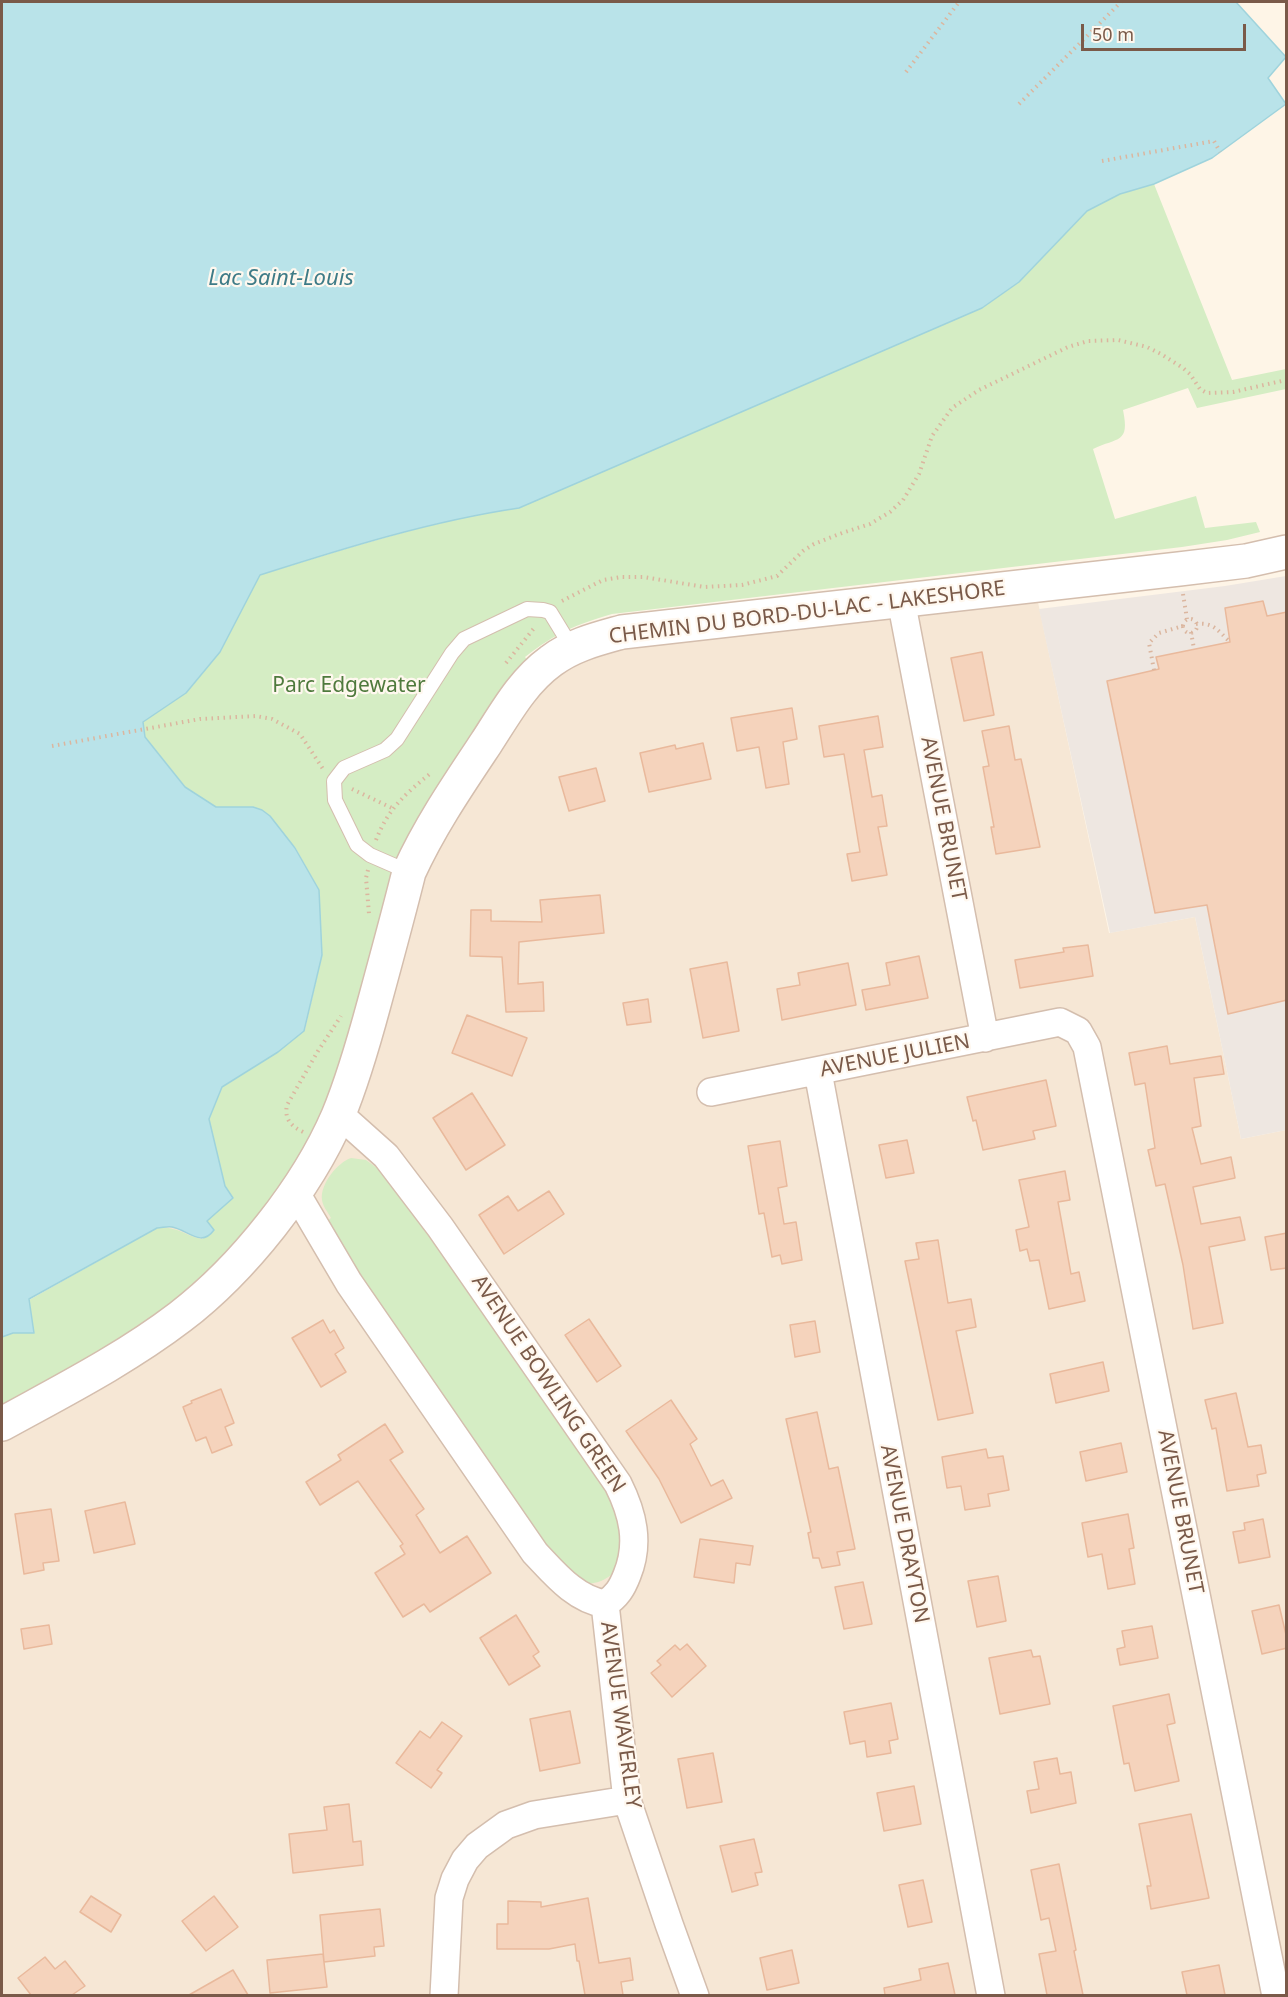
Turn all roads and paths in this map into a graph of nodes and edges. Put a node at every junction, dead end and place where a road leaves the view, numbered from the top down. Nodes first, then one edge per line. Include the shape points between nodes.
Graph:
1 (959, 2) edge
2 (1121, 2) edge
3 (906, 72) dead end
4 (1019, 104) dead end
5 (1220, 152) dead end
6 (1102, 161) dead end
7 (1287, 552) edge
8 (901, 600) junction
9 (1196, 624) junction
10 (1183, 626) junction
11 (1191, 632) junction
12 (1230, 642) dead end
13 (572, 648) junction
14 (1194, 649) dead end
15 (1154, 670) dead end
16 (52, 746) dead end
17 (328, 774) dead end
18 (345, 786) dead end
19 (392, 808) dead end
20 (410, 872) junction
21 (1078, 1031) joint
22 (985, 1038) junction
23 (818, 1072) junction
24 (711, 1092) dead end
25 (339, 1114) junction
26 (296, 1193) junction
27 (2, 1424) edge
28 (605, 1604) junction
29 (627, 1800) junction
30 (444, 1995) edge
31 (695, 1995) edge
32 (990, 1995) edge
33 (1276, 1995) edge

1 - 3 path
2 - 4 path
5 - 6 path via 1214,141
7 - 8 street, CHEMIN DU BORD-DU-LAC - LAKESHORE via 1246,561
8 - 13 street, CHEMIN DU BORD-DU-LAC - LAKESHORE via 622,632
8 - 22 street, AVENUE BRUNET
9 - 10 path via 1187,619
9 - 11 path
9 - 12 path via 1213,626
10 - 11 path
10 - 15 path via 1159,633 1149,643
11 - 14 path
13 - 20 street, CHEMIN DU BORD-DU-LAC - LAKESHORE via 532,676 514,700 439,814
13 - 20 lane via 550,612 543,610 527,609 464,639 397,739 385,750 344,768 334,781 335,800 357,845 370,855
16 - 17 path via 200,719 256,716 272,719 300,734
18 - 19 path
20 - 25 street, CHEMIN DU BORD-DU-LAC - LAKESHORE via 362,1048
21 - 22 street, AVENUE JULIEN via 1060,1023
21 - 33 street, AVENUE BRUNET via 1087,1047
22 - 23 street, AVENUE JULIEN
23 - 24 street, AVENUE JULIEN
23 - 32 street, AVENUE DRAYTON
25 - 26 street, CHEMIN DU BORD-DU-LAC - LAKESHORE
25 - 28 street, AVENUE BOWLING GREEN via 387,1156 618,1484 631,1517 634,1551 622,1586 615,1598
26 - 27 street, CHEMIN DU BORD-DU-LAC - LAKESHORE via 236,1267 181,1317 109,1365
26 - 28 street via 349,1283 535,1552 576,1592 591,1602
28 - 29 street, AVENUE WAVERLEY
29 - 30 street via 534,1815 506,1825 477,1846 454,1879 449,1898
29 - 31 street, AVENUE WAVERLEY

